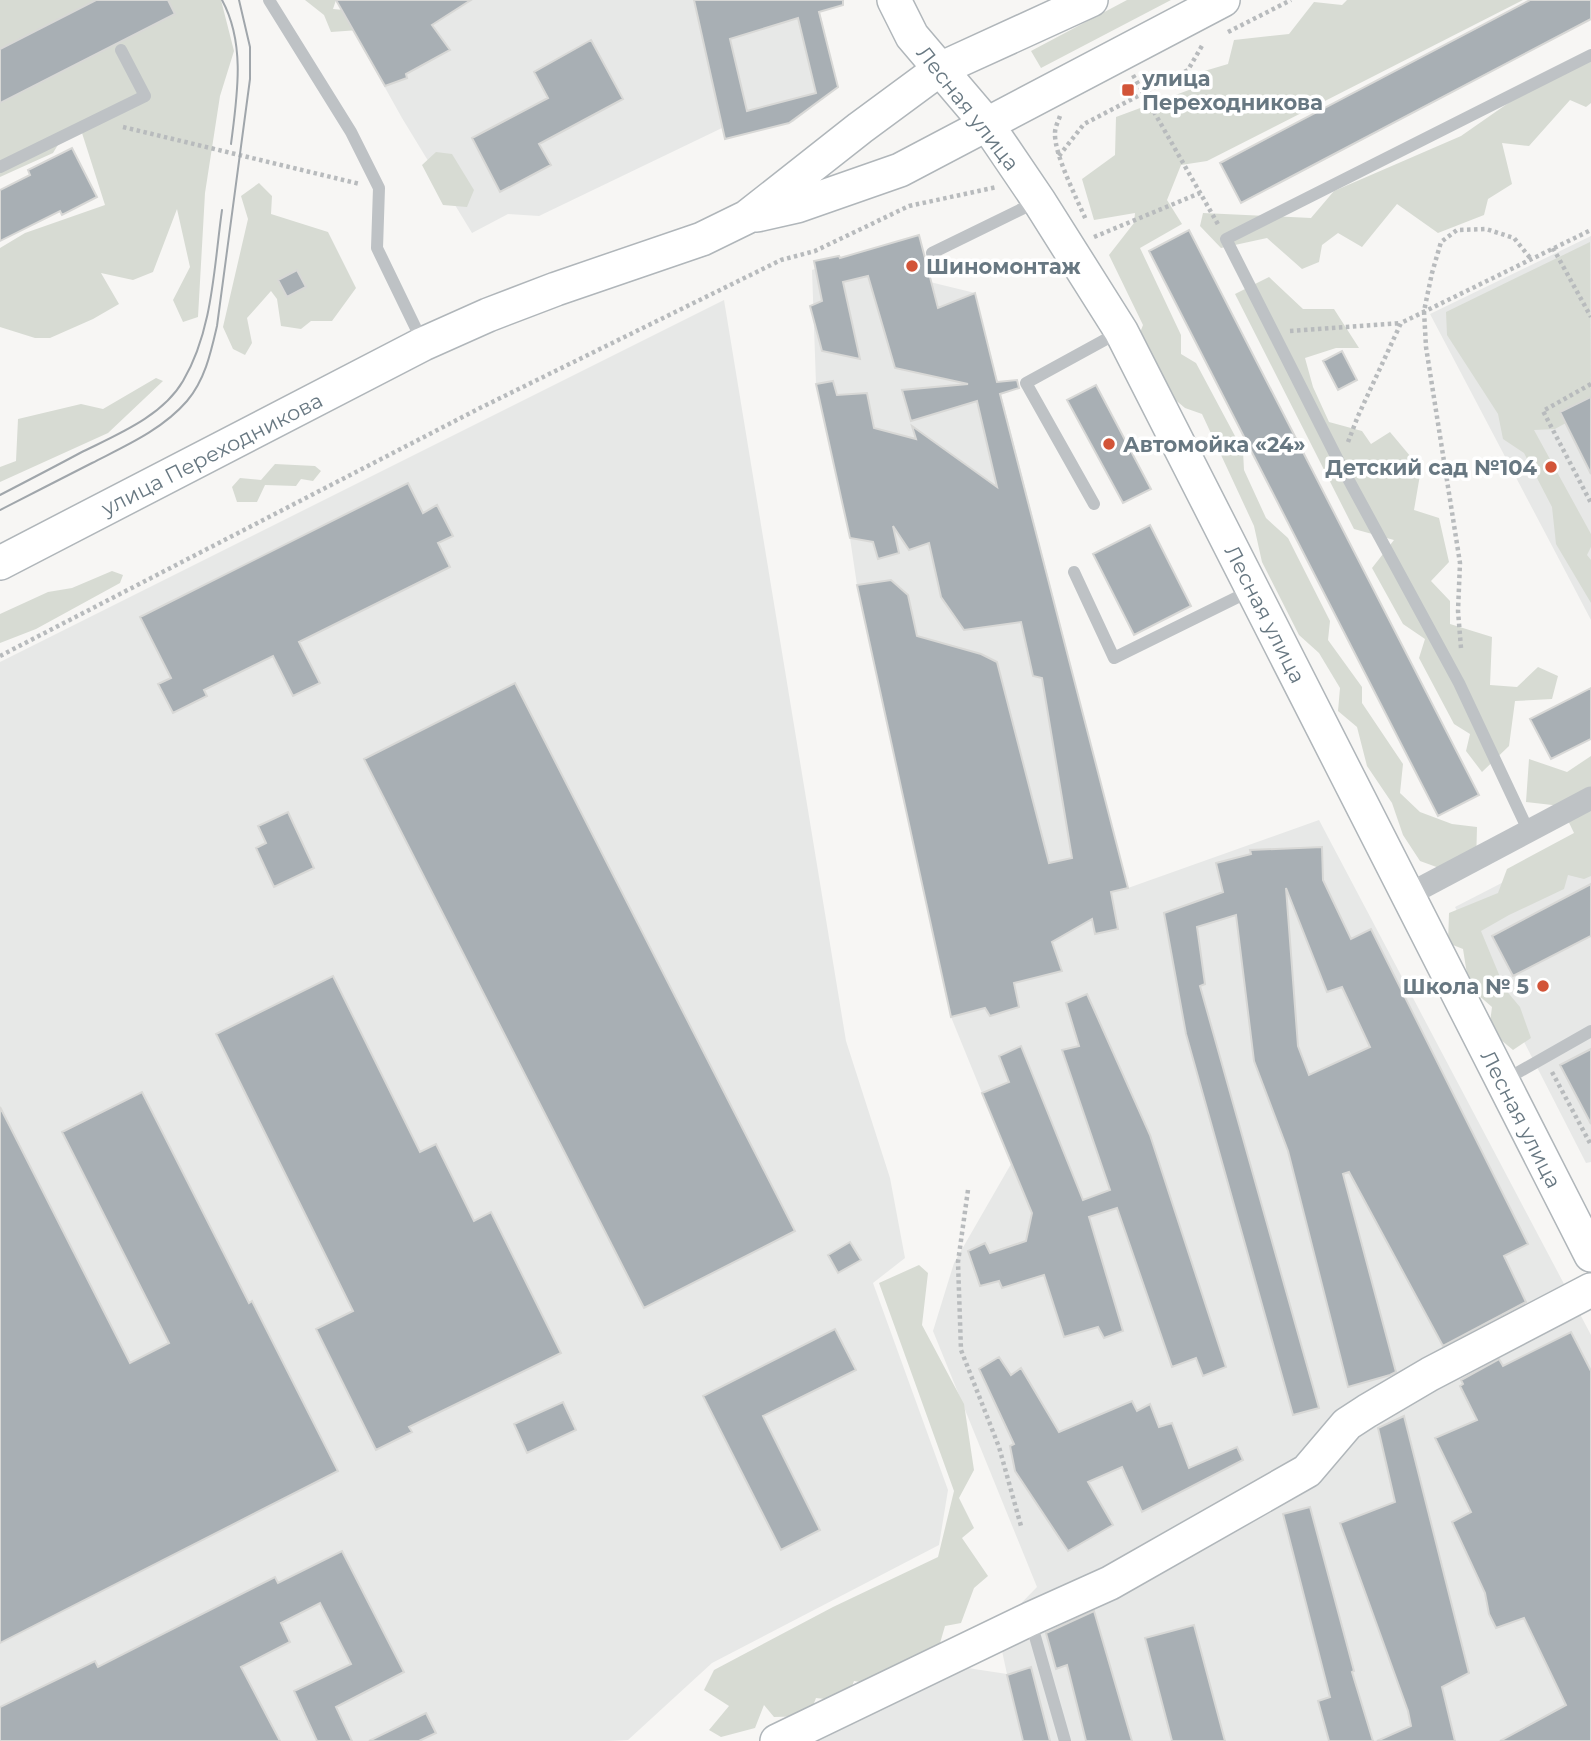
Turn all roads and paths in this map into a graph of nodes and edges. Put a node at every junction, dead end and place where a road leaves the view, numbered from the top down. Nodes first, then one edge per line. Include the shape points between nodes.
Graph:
1 (269, 0) edge
2 (894, 0) edge
3 (1091, 0) edge
4 (1223, 0) edge
5 (1291, 0) edge
6 (1222, 34) dead end
7 (1212, 39) dead end
8 (1203, 44) junction
9 (1190, 45) dead end
10 (121, 50) dead end
11 (1591, 55) edge
12 (940, 69) junction
13 (1131, 72) dead end
14 (1143, 94) junction
15 (1062, 113) dead end
16 (95, 120) junction
17 (986, 123) junction
18 (1059, 157) junction
19 (0, 167) edge
20 (1008, 185) dead end
21 (379, 188) junction
22 (1200, 192) junction
23 (1039, 201) junction
24 (747, 217) junction
25 (1591, 230) edge
26 (1093, 237) junction
27 (1226, 239) junction
28 (1097, 246) dead end
29 (1553, 248) junction
30 (932, 253) dead end
31 (1531, 259) junction
32 (1424, 311) junction
33 (1591, 317) edge
34 (1401, 323) junction
35 (1272, 328) junction
36 (1121, 331) junction
37 (423, 344) junction
38 (1591, 384) edge
39 (1340, 464) junction
40 (1591, 503) edge
41 (1094, 504) dead end
42 (0, 564) edge
43 (1074, 572) dead end
44 (1253, 590) junction
45 (0, 656) edge
46 (1459, 682) junction
47 (1591, 798) edge
48 (1528, 830) junction
49 (1408, 895) junction
50 (1591, 1031) edge
51 (1544, 1058) junction
52 (1502, 1082) junction
53 (1591, 1145) edge
54 (968, 1190) dead end
55 (1591, 1255) edge
56 (1591, 1290) edge
57 (1021, 1526) dead end
58 (1030, 1619) junction
59 (777, 1741) edge
60 (1065, 1741) edge

1 - 21 lane via 351,132
2 - 12 main road, Лесная улица via 912,36
3 - 12 main road
4 - 17 main road
5 - 6 path
7 - 8 path
8 - 9 path
8 - 14 path via 1188,70
10 - 16 lane via 145,96
11 - 27 lane
12 - 17 main road, Лесная улица
12 - 24 main road
13 - 14 path
14 - 18 path via 1084,124
14 - 22 path
15 - 18 path via 1055,130
16 - 19 lane
16 - 21 path
17 - 23 main road, Лесная улица
17 - 24 main road via 900,170 797,206
18 - 26 path
20 - 45 path via 909,206 815,251 781,260 478,409
21 - 37 lane via 376,248
22 - 26 path
22 - 27 path
23 - 30 lane
23 - 36 main road, Лесная улица
24 - 37 main road, улица Переходникова via 702,239 499,310
25 - 29 path
26 - 28 path
27 - 35 lane
29 - 31 path
29 - 33 path
31 - 32 path
31 - 32 path via 1514,237 1486,229 1457,230 1441,242
32 - 34 path
32 - 46 path via 1460,563
34 - 35 path via 1295,332
34 - 39 path
35 - 39 lane
36 - 41 lane via 1026,383
36 - 44 main road, Лесная улица
37 - 42 main road, улица Переходникова
38 - 40 path via 1543,411
39 - 46 lane
43 - 44 lane via 1114,658
44 - 49 main road, Лесная улица
46 - 48 lane
47 - 48 street
48 - 49 street
49 - 52 main road, Лесная улица
50 - 51 lane
51 - 52 lane
51 - 53 path
52 - 55 main road, Лесная улица
54 - 57 path via 958,1262 961,1350 999,1447
56 - 58 main road via 1367,1410 1347,1424 1307,1471 1110,1583
58 - 59 main road
58 - 60 lane

